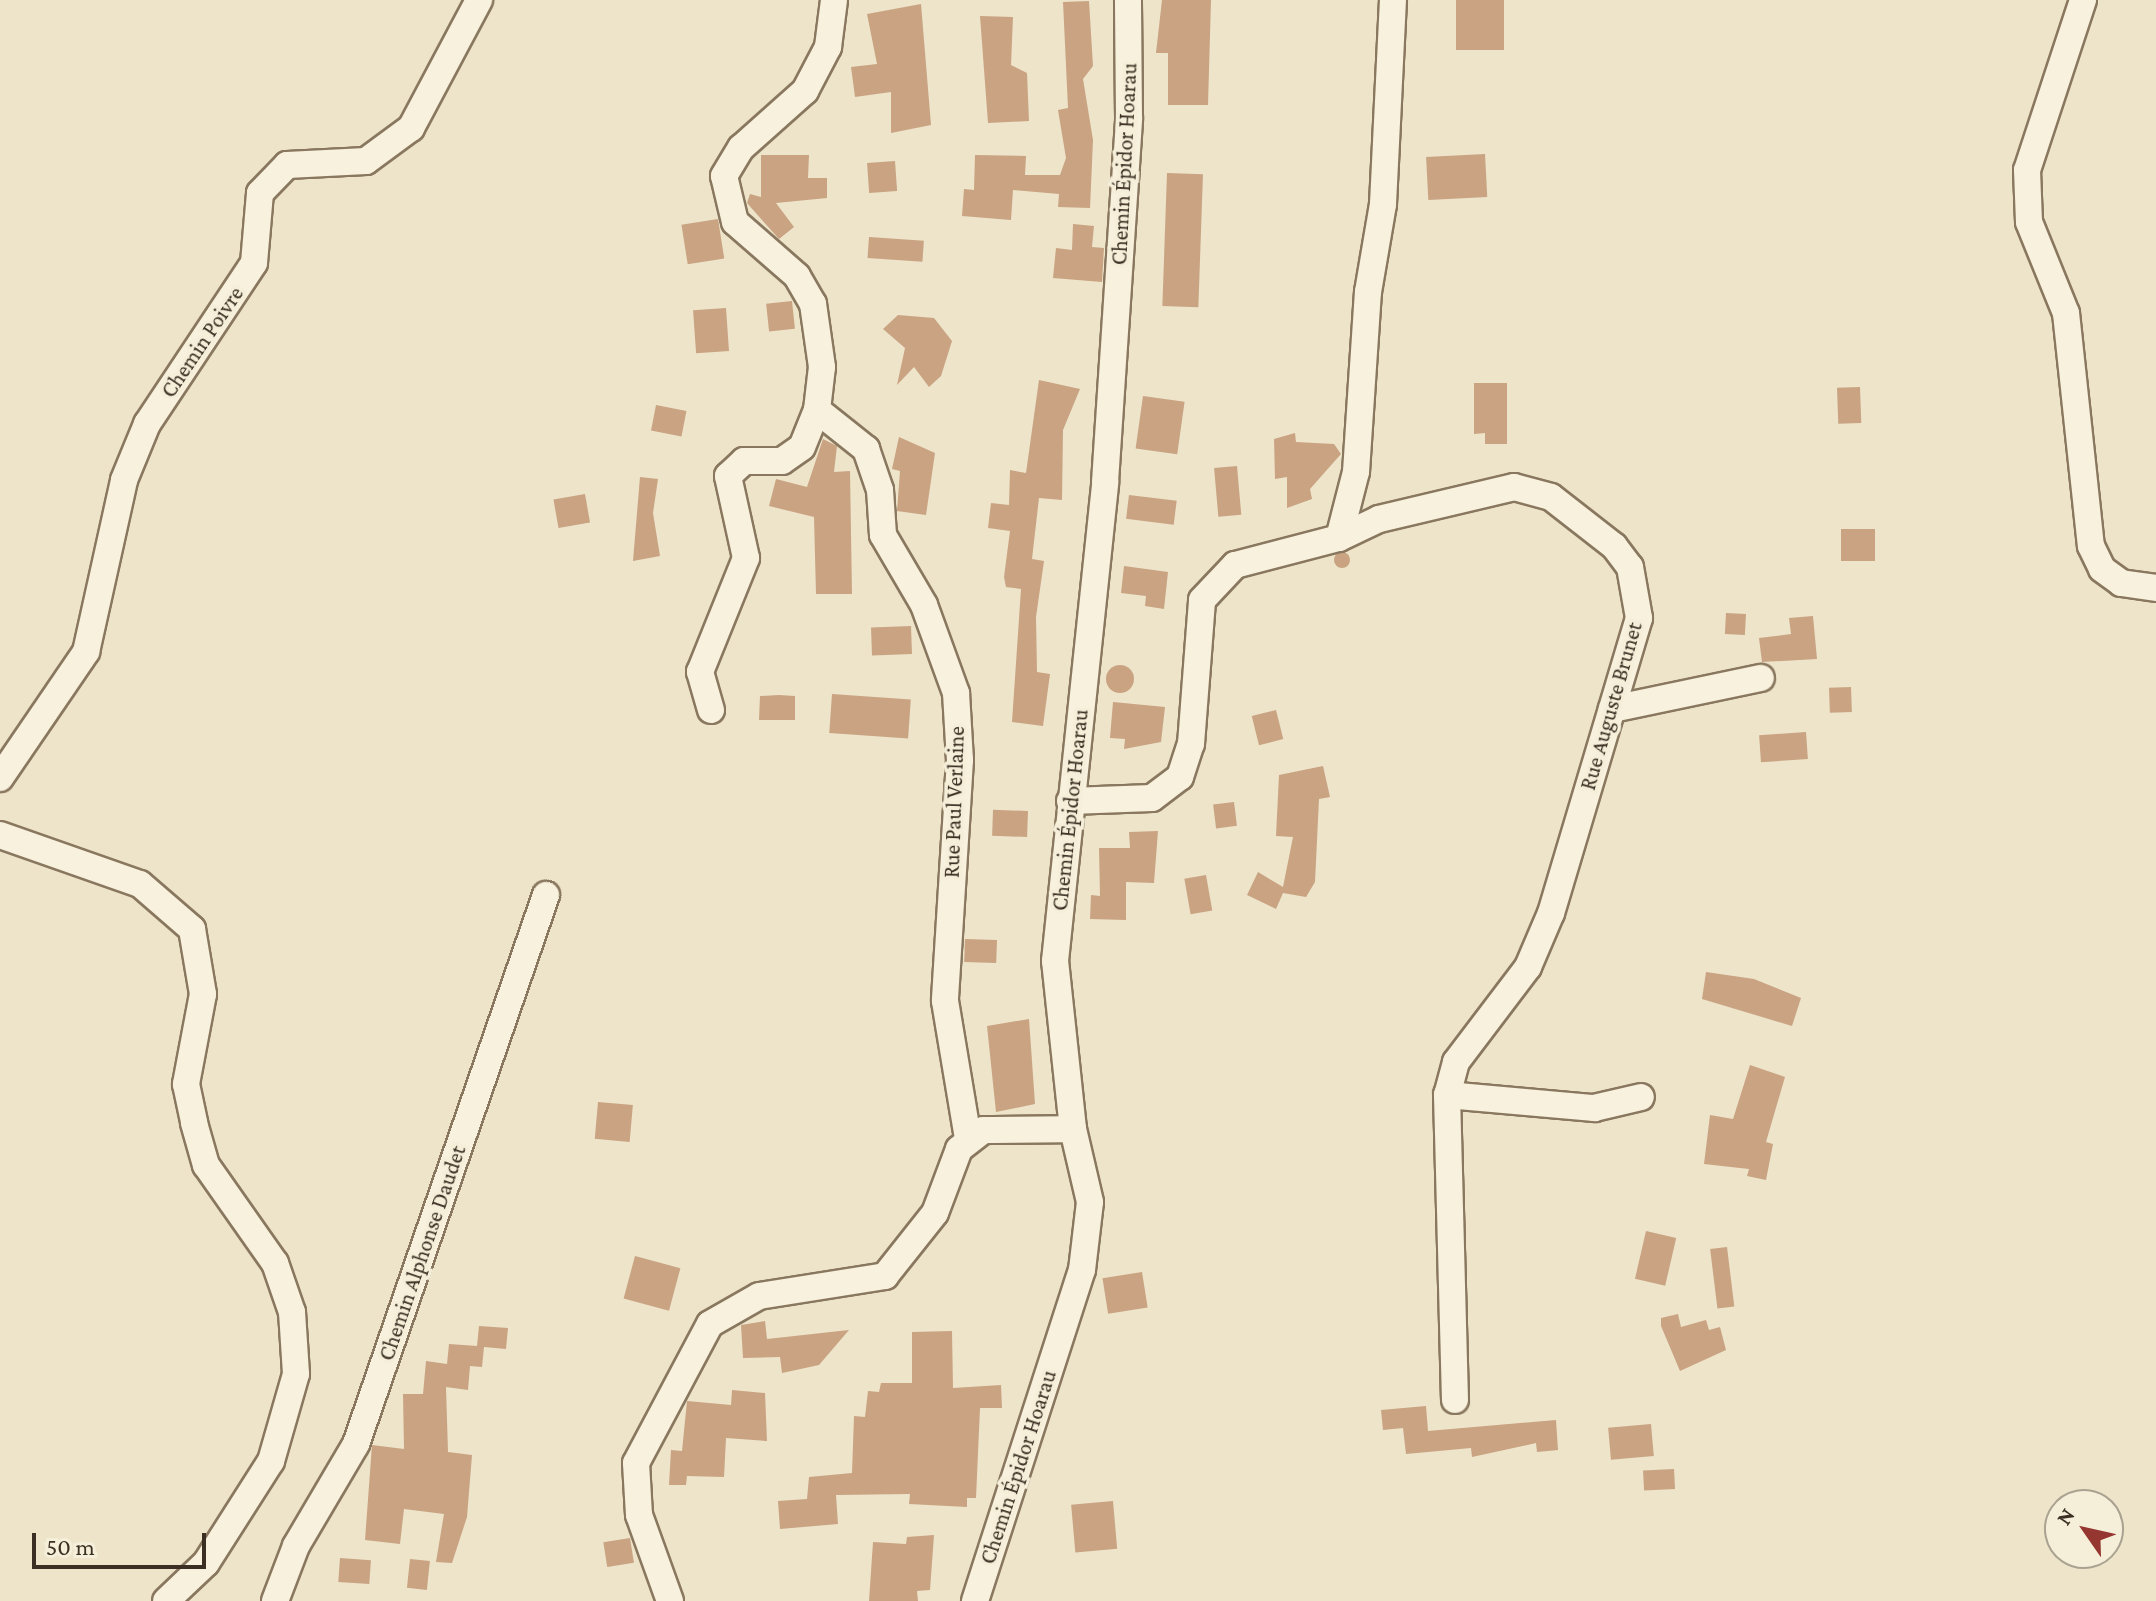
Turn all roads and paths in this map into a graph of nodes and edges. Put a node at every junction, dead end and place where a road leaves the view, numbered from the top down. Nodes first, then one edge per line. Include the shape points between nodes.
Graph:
1 (479, 0) edge
2 (827, 0) edge
3 (835, 0) edge
4 (1128, 0) edge
5 (1393, 0) edge
6 (2083, 0) edge
7 (817, 410) junction
8 (1339, 538) junction
9 (2156, 588) edge
10 (1761, 678) dead end
11 (1612, 709) junction
12 (711, 710) dead end
13 (0, 778) edge
14 (1070, 801) junction
15 (0, 835) edge
16 (546, 895) dead end
17 (1447, 1095) junction
18 (1641, 1097) dead end
19 (1073, 1129) junction
20 (968, 1138) junction
21 (1455, 1400) dead end
22 (166, 1601) edge
23 (275, 1601) edge
24 (670, 1601) edge
25 (975, 1601) edge

1 - 13 street, Chemin Poivre via 411,128 366,161 287,165 260,193 254,263 147,424 124,480 86,652
2 - 3 street
3 - 7 street via 828,47 805,91 731,161 723,192 735,222 797,276 813,304 822,335
4 - 14 street, Chemin Épidor Hoarau via 1129,118 1105,482
5 - 8 street via 1383,204 1368,292 1356,472
6 - 9 street via 2027,170 2029,222 2066,313 2091,546 2102,569 2121,583
7 - 12 street via 793,456 744,461 728,476 746,558 700,672
7 - 20 street, Rue Paul Verlaine via 866,449 880,490 883,535 924,605 956,693 960,760 945,1001
8 - 11 street, Rue Auguste Brunet via 1379,519 1514,487 1551,497 1614,546 1638,592 1639,618
8 - 14 street, Rue Auguste Brunet via 1235,565 1210,585 1199,616 1188,761 1167,790 1134,801
10 - 11 street
11 - 17 street, Rue Auguste Brunet via 1551,913 1528,967 1456,1062
14 - 19 street, Chemin Épidor Hoarau via 1055,961
15 - 22 street via 140,884 192,929 203,994 186,1084 194,1123 206,1165 275,1263 292,1312 296,1374 271,1461 206,1563
16 - 23 street, Chemin Alphonse Daudet via 356,1444 296,1546
17 - 18 street via 1594,1108
17 - 21 street, Rue Auguste Brunet
19 - 20 street via 999,1127
19 - 25 street, Chemin Épidor Hoarau via 1090,1202 1082,1270
20 - 24 street via 935,1213 885,1276 741,1302 698,1341 636,1463 639,1515

